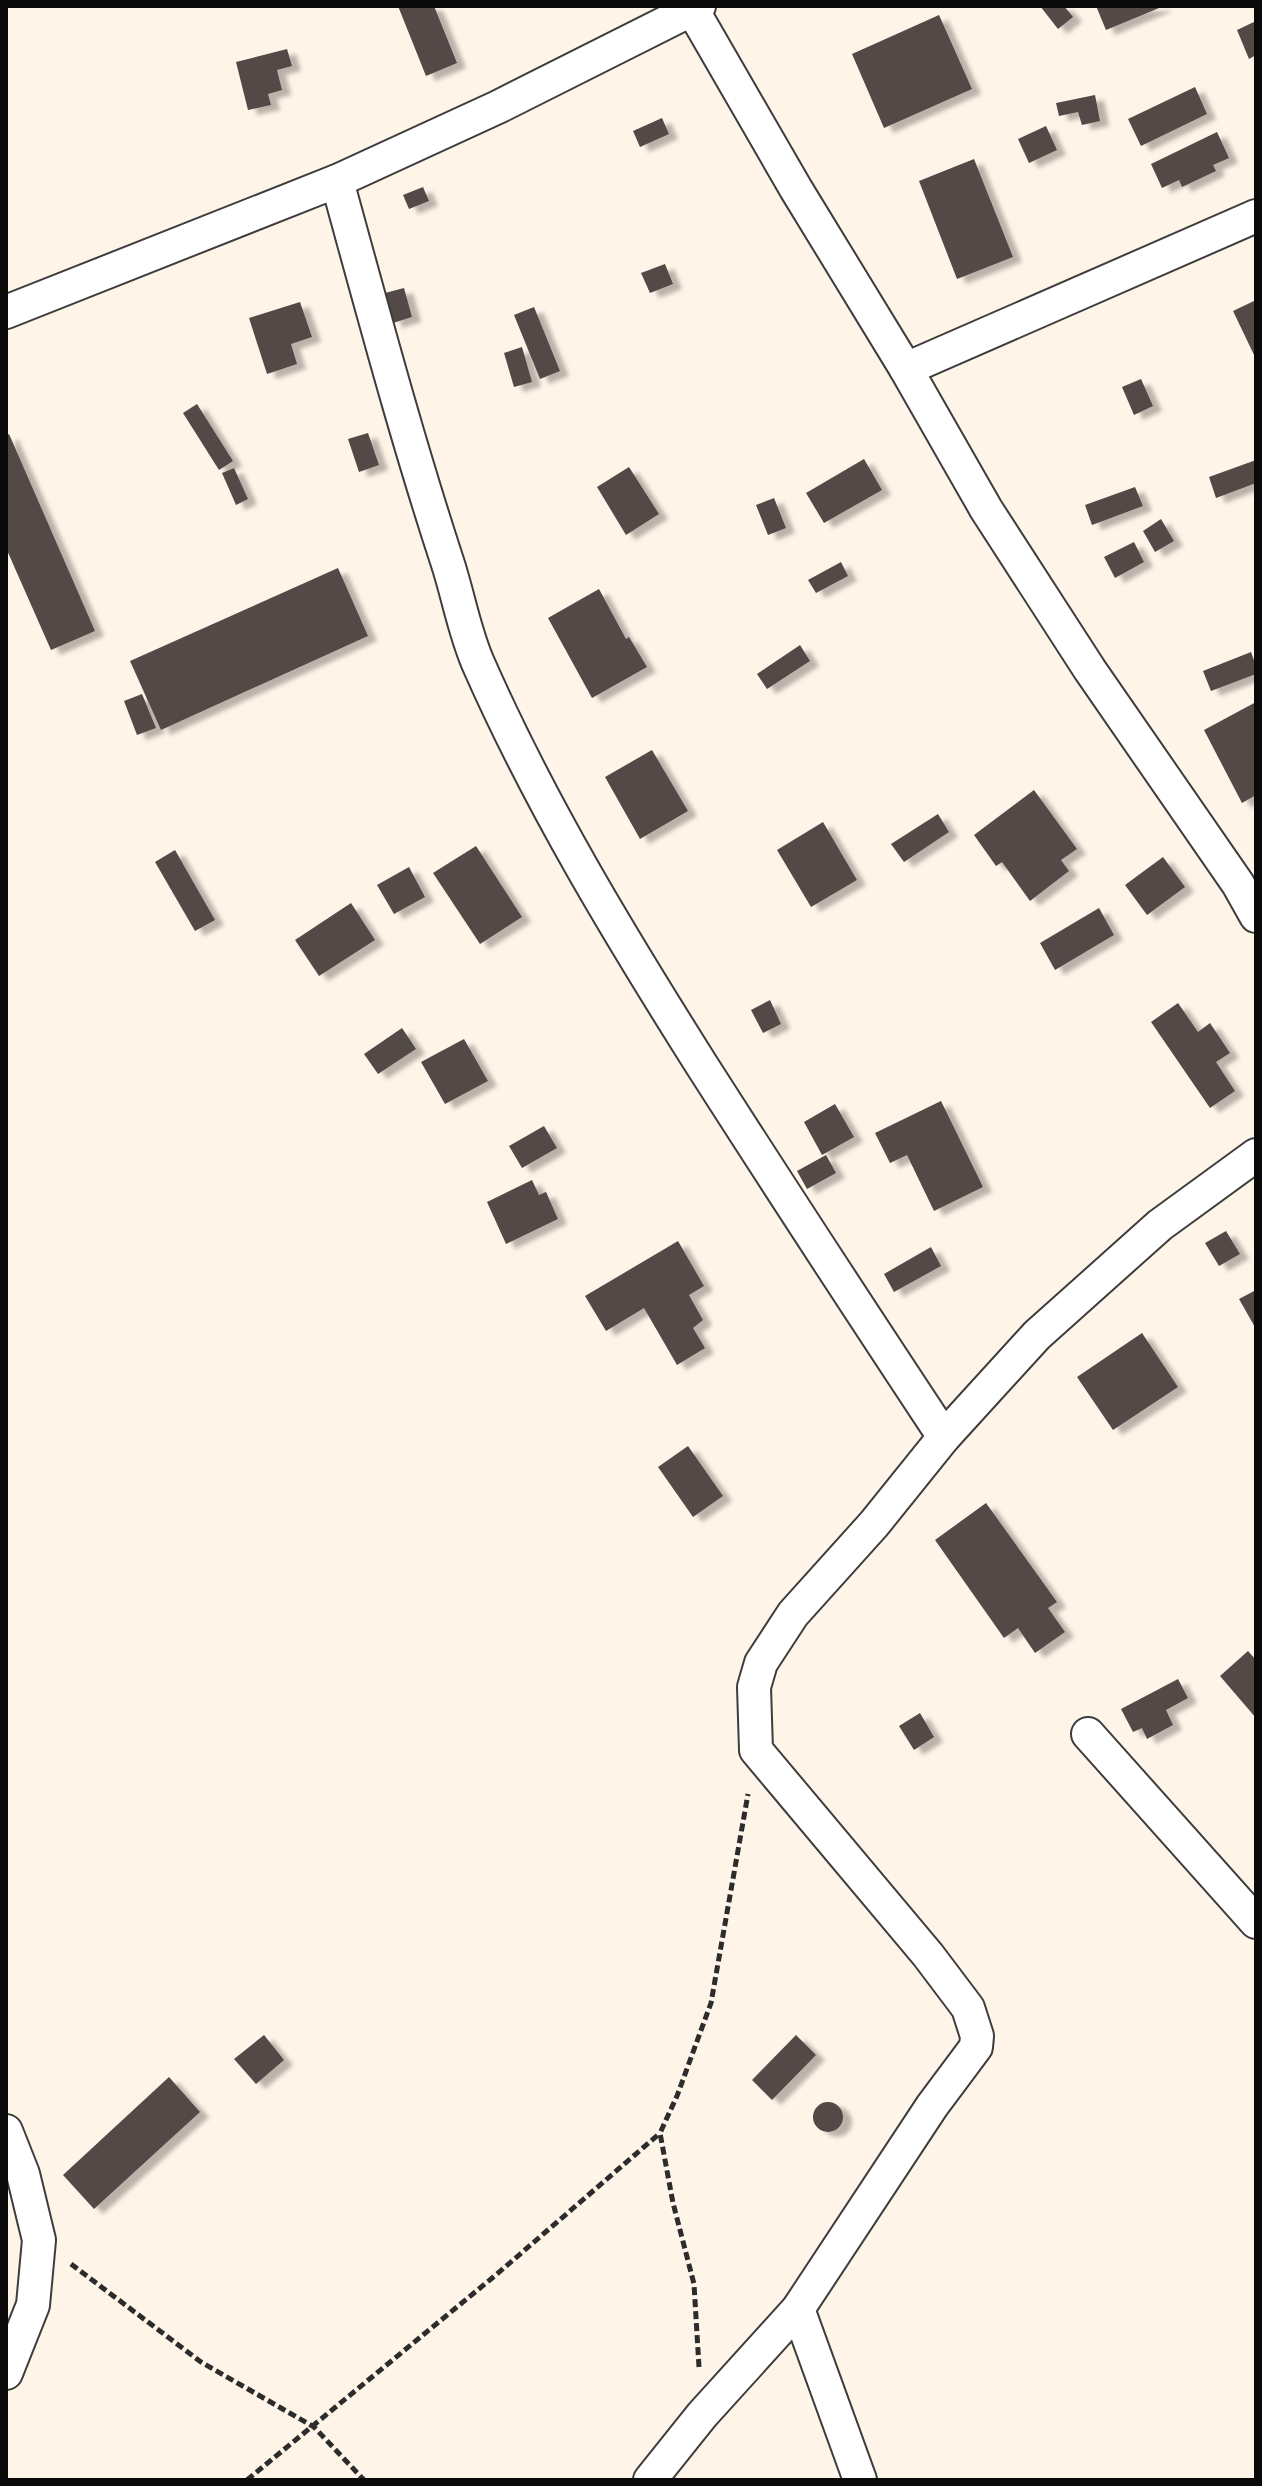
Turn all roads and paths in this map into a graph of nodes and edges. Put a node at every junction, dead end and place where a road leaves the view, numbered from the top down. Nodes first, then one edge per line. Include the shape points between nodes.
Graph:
1 (695, 8) edge
2 (337, 181) junction
3 (1256, 216) edge
4 (6, 312) edge
5 (906, 369) junction
6 (1247, 877) edge
7 (1256, 916) edge
8 (1256, 1155) edge
9 (944, 1437) junction
10 (1088, 1734) dead end
11 (756, 1750) junction
12 (1256, 1922) edge
13 (6, 2131) edge
14 (660, 2133) junction
15 (39, 2240) junction
16 (798, 2309) junction
17 (6, 2373) edge
18 (702, 2415) junction
19 (314, 2427) junction
20 (247, 2480) edge
21 (364, 2480) edge
22 (650, 2480) edge
23 (860, 2480) edge

1 - 2 street
1 - 5 street via 796,189
2 - 4 street
2 - 9 street via 415,463 476,658 528,768 585,876 652,985
3 - 5 street
5 - 6 street via 986,509 1090,670
6 - 7 street
8 - 9 street via 1160,1225 1037,1335
9 - 11 street via 793,1614 761,1663 754,1687
10 - 12 street
11 - 14 path via 711,2003
11 - 16 street via 960,1997 977,2036 976,2047
13 - 15 street
14 - 18 path via 694,2284
14 - 19 path
15 - 17 street via 33,2305
15 - 19 path via 201,2362
16 - 18 street
16 - 23 street
18 - 22 street
19 - 20 path
19 - 21 path

